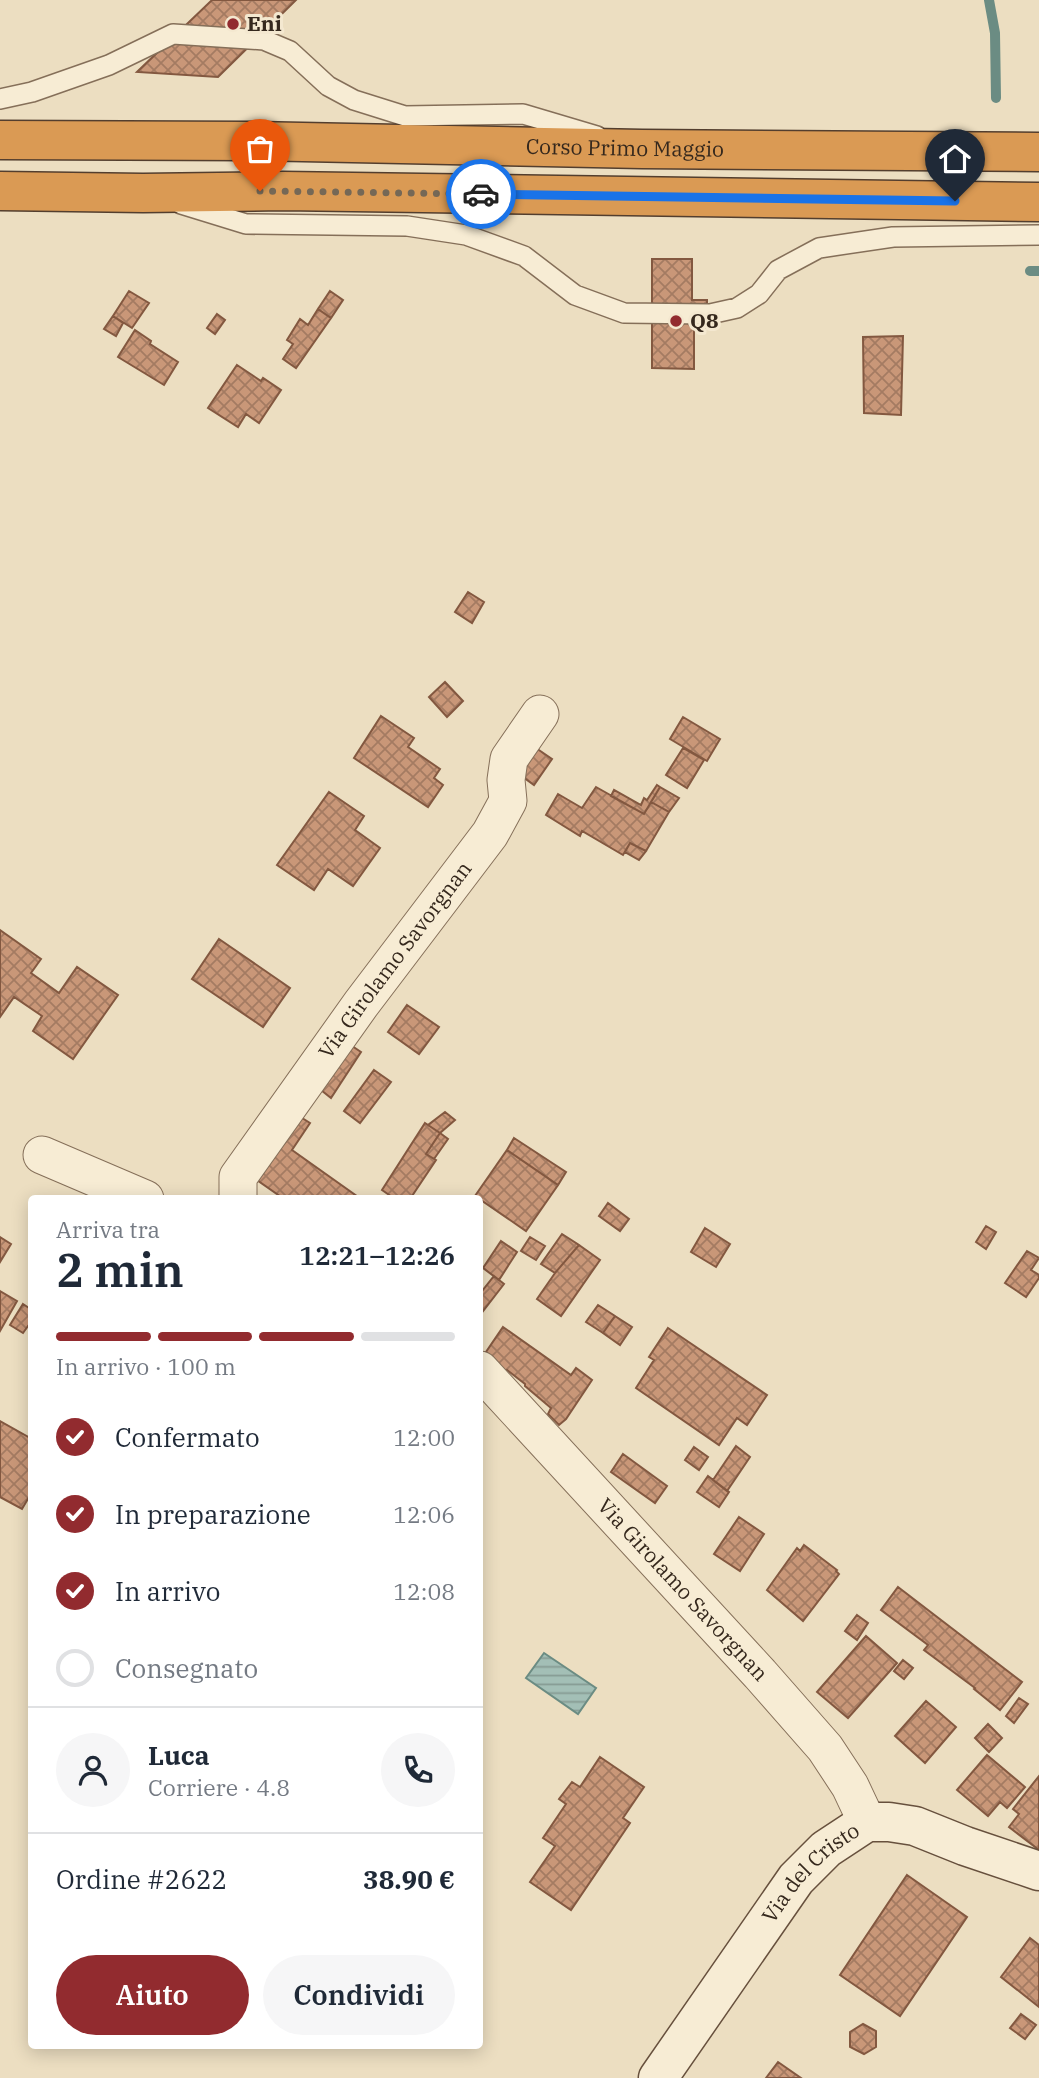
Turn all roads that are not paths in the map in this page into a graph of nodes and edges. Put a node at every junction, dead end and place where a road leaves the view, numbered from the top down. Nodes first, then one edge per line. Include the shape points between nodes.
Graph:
1 (0, 99) edge
2 (0, 140) edge
3 (642, 149) junction
4 (1039, 152) edge
5 (0, 191) edge
6 (143, 192) junction
7 (1039, 202) edge
8 (1039, 235) edge
9 (540, 714) dead end
10 (42, 1156) dead end
11 (135, 1195) edge
12 (238, 1195) edge
13 (483, 1373) edge
14 (867, 1822) junction
15 (1039, 1871) edge
16 (658, 2078) edge

1 - 3 lane via 109,65 173,34 264,40 290,51 346,96 405,116 523,114
2 - 3 highway, Corso Primo Maggio
3 - 4 highway, Corso Primo Maggio
5 - 6 highway
6 - 7 highway
6 - 8 lane via 246,224 407,226 466,235 524,256 575,295 624,313 710,314 737,308 760,294 778,270 819,248 893,237
9 - 12 street, Via Girolamo Savorgnan via 509,759 508,801 490,834 238,1177
10 - 11 street
13 - 14 street, Via Girolamo Savorgnan via 825,1748
14 - 15 street, Via del Cristo via 915,1826
14 - 16 street, Via del Cristo via 826,1849 796,1879

